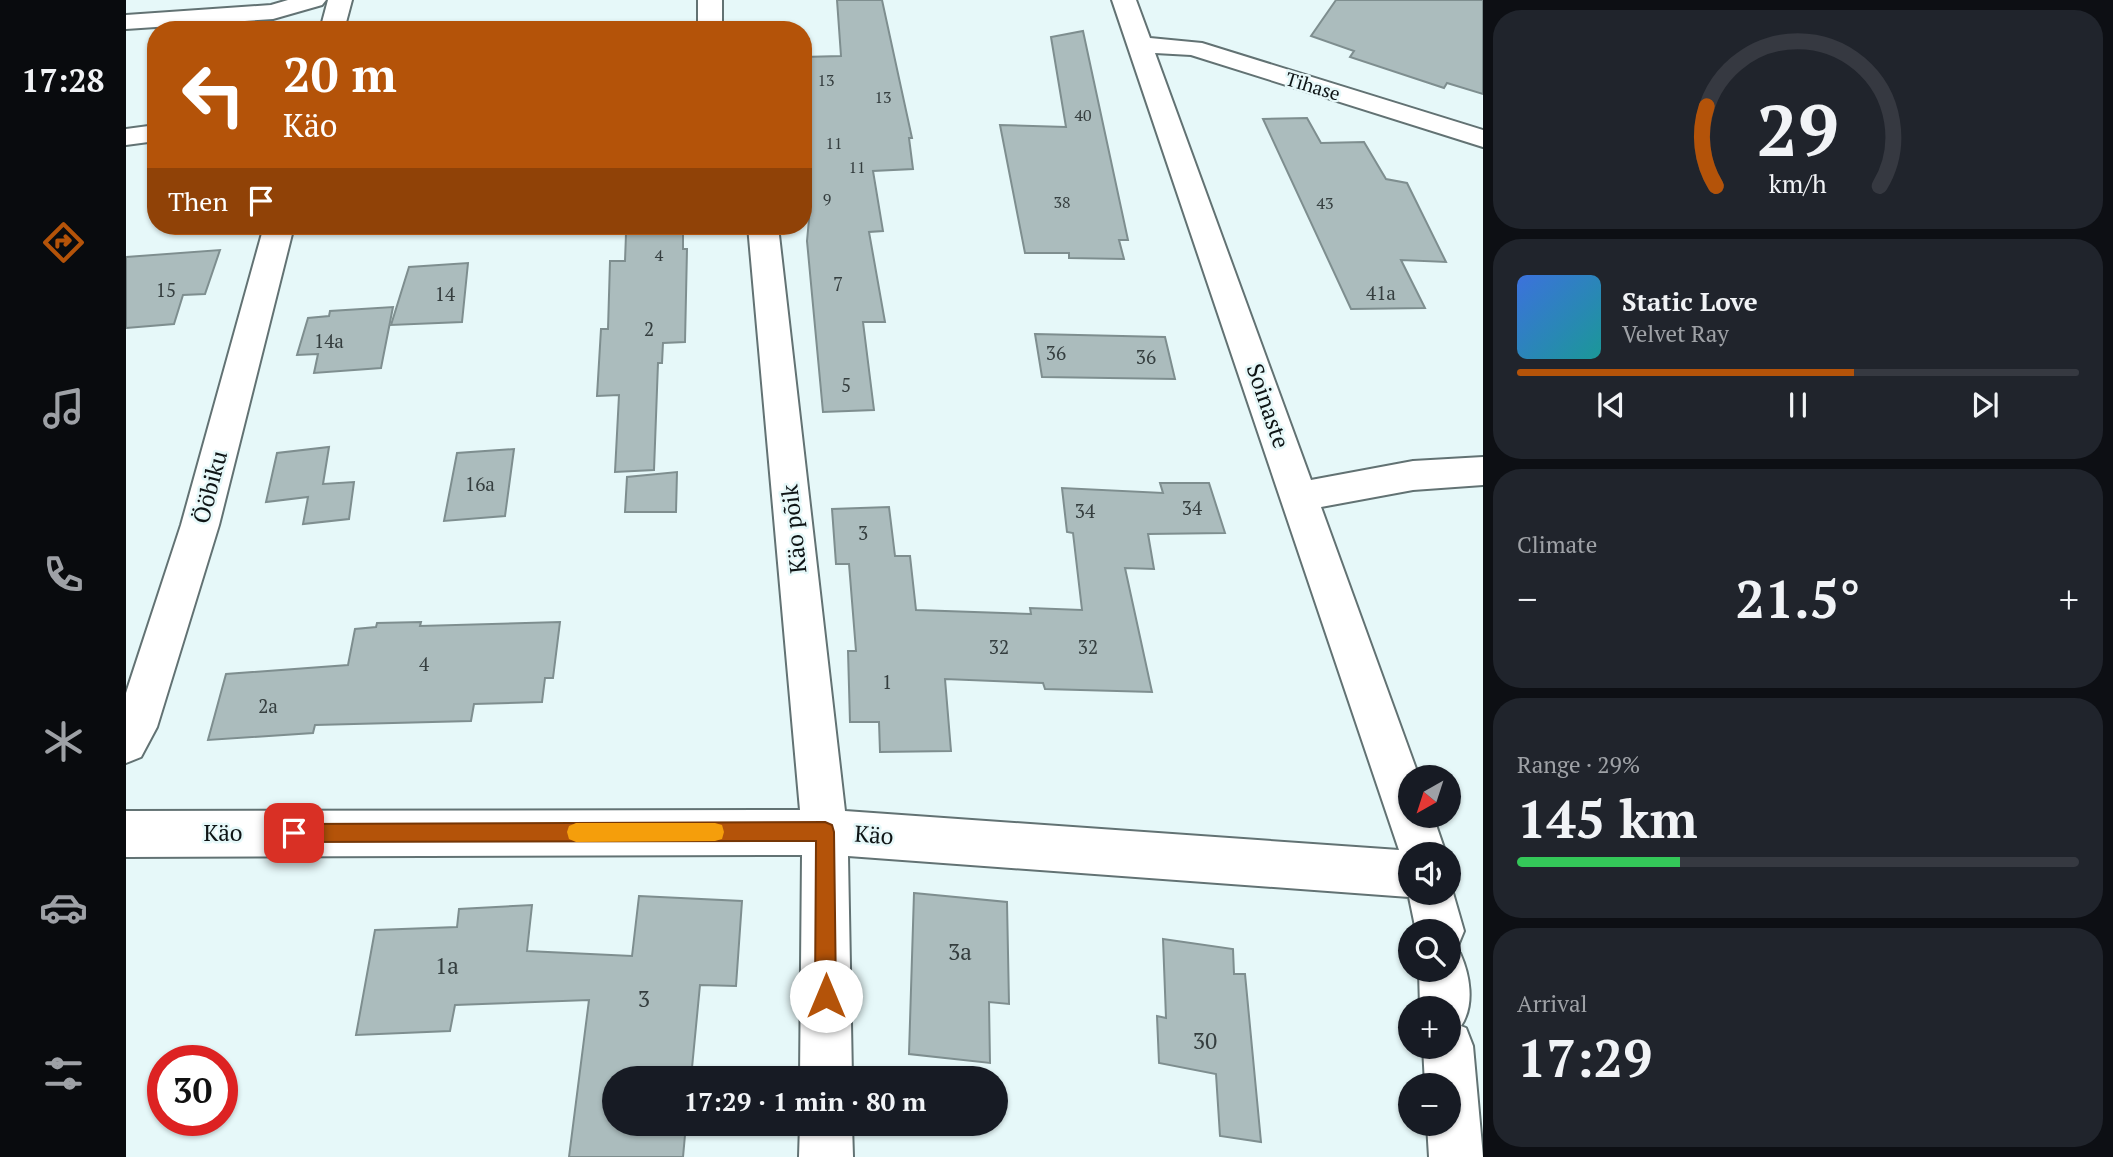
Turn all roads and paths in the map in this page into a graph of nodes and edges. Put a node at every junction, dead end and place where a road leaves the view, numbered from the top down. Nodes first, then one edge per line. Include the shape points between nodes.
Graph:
1 (314, 0) edge
2 (340, 0) edge
3 (710, 0) edge
4 (1124, 0) edge
5 (334, 21) edge
6 (710, 21) edge
7 (126, 22) edge
8 (1141, 45) junction
9 (147, 135) edge
10 (126, 137) edge
11 (1483, 139) edge
12 (277, 235) edge
13 (764, 235) edge
14 (1483, 471) edge
15 (1299, 496) junction
16 (126, 743) edge
17 (1398, 777) edge
18 (825, 832) junction
19 (126, 834) edge
20 (1398, 873) edge
21 (1449, 1059) edge
22 (826, 1066) edge
23 (826, 1136) edge
24 (826, 1157) edge
25 (1457, 1157) edge

1 - 7 street via 273,12
2 - 5 street
3 - 6 street
4 - 8 street, Soinaste
8 - 11 street, Tihase via 1193,48
8 - 15 street, Soinaste
9 - 10 street
12 - 16 street, Ööbiku via 200,525 136,727
13 - 18 street, Käo põik
14 - 15 street via 1426,472
15 - 17 street, Soinaste
18 - 19 street, Käo
18 - 20 street, Käo
18 - 22 street, Käo põik
21 - 25 street
23 - 24 street

